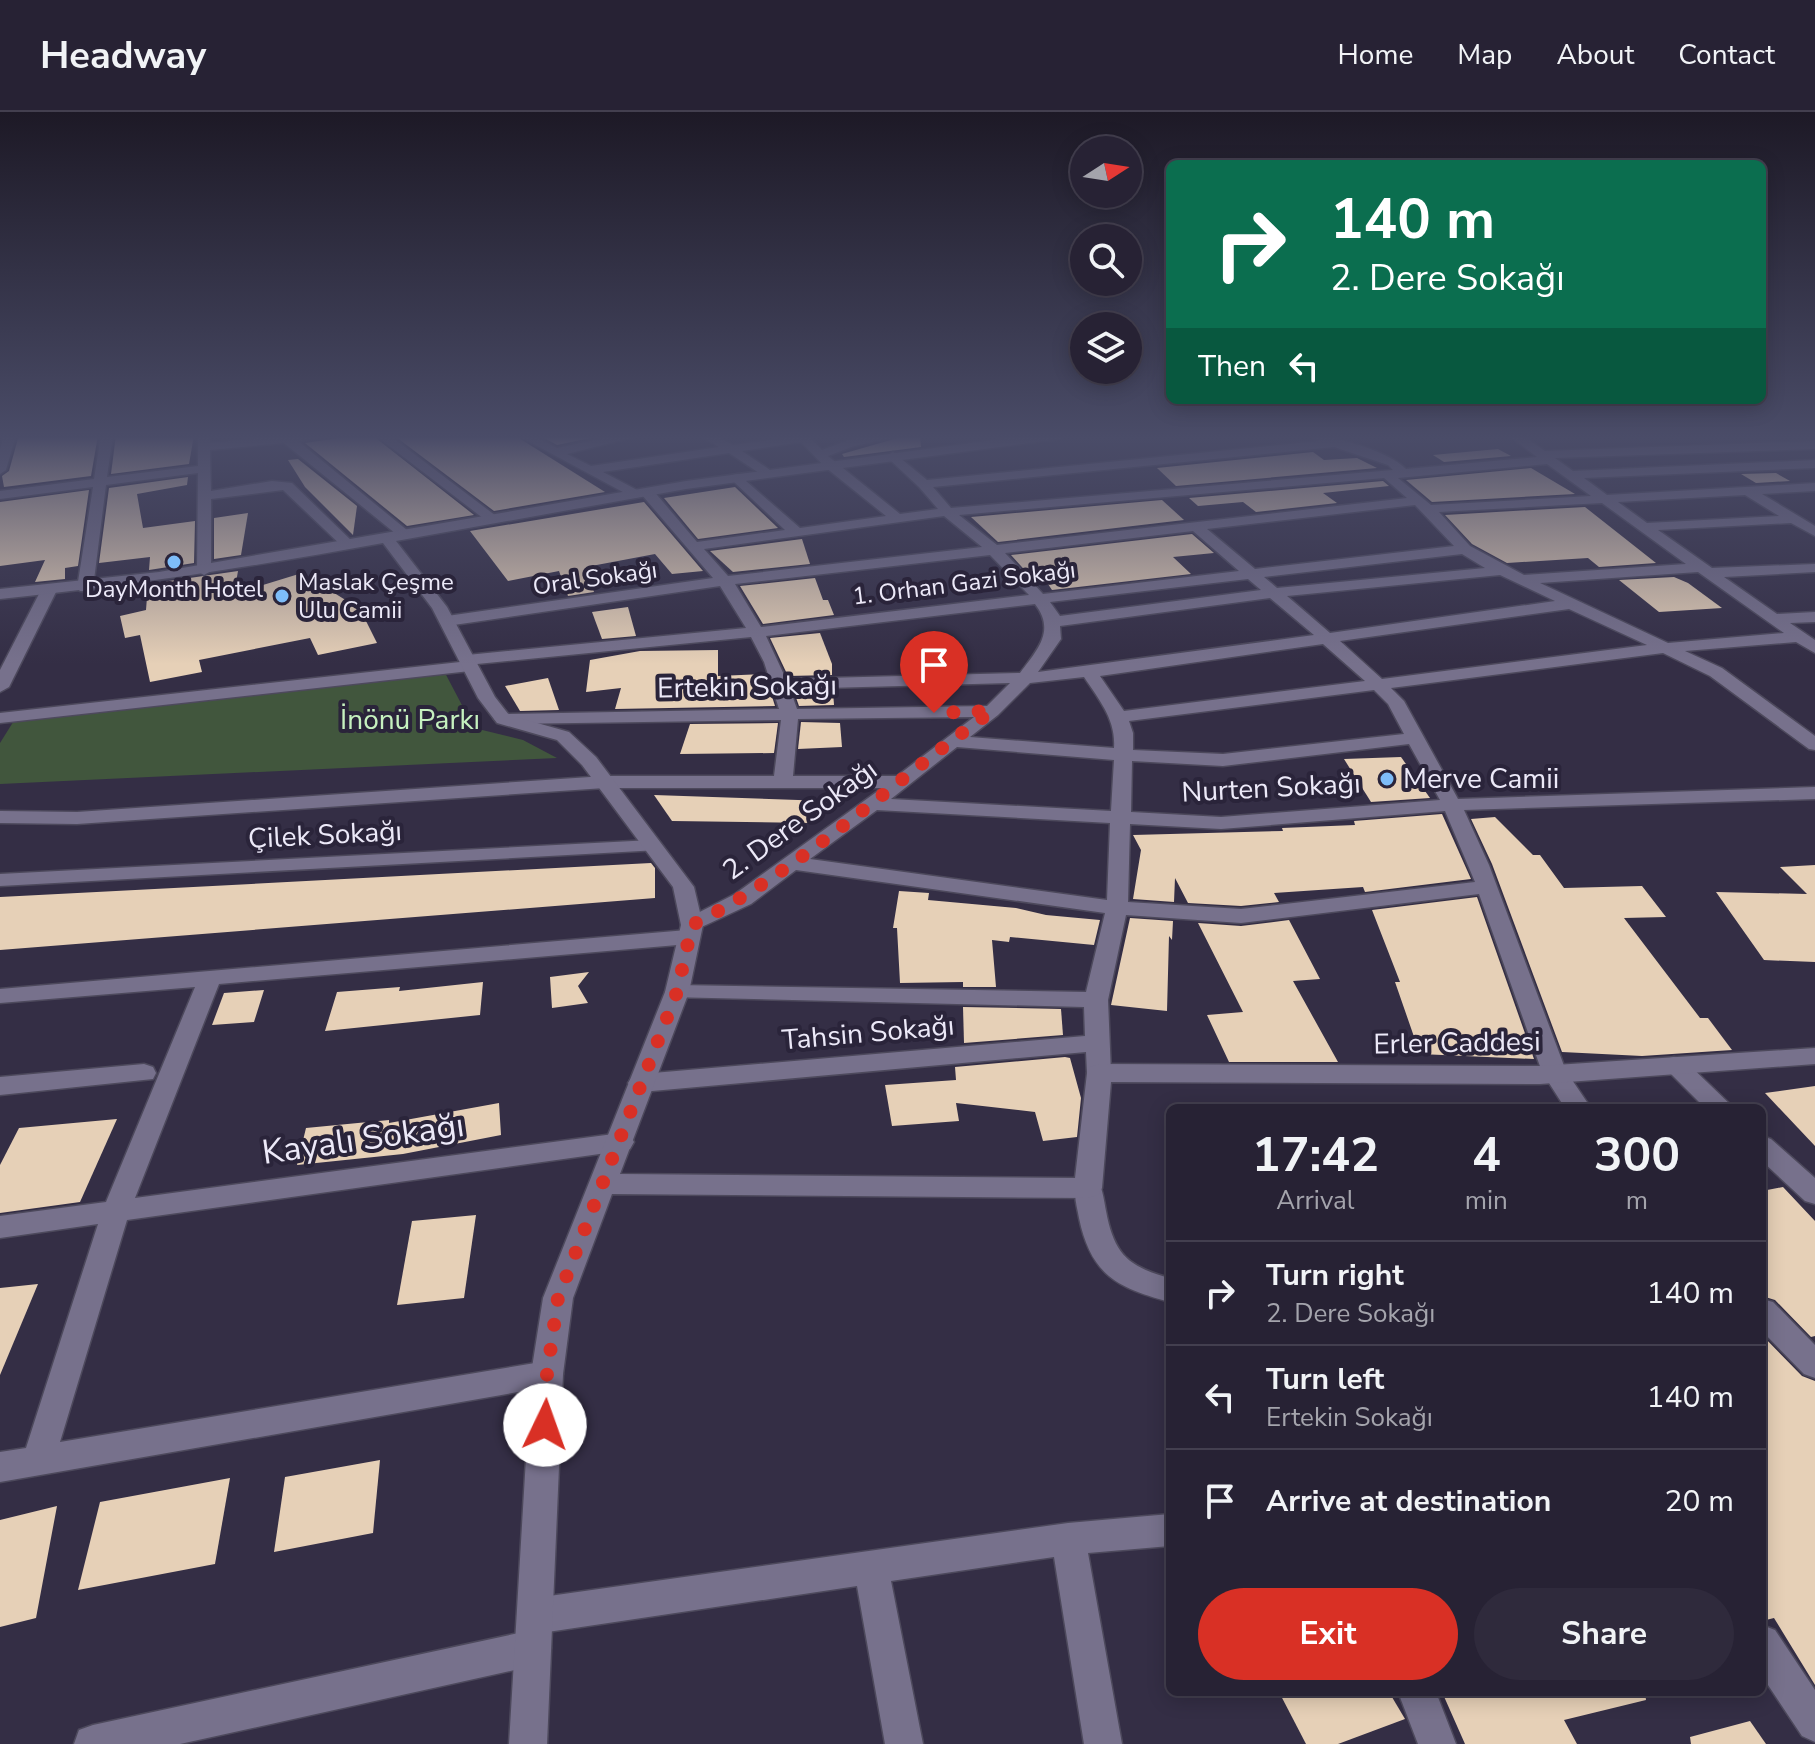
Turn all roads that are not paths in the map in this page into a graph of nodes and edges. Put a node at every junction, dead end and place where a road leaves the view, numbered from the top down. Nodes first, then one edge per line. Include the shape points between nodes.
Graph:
1 (96, 511) edge
2 (203, 511) edge
3 (313, 511) edge
4 (367, 511) edge
5 (483, 511) edge
6 (538, 511) edge
7 (660, 511) edge
8 (774, 511) edge
9 (888, 511) edge
10 (956, 511) edge
11 (1356, 511) edge
12 (1429, 511) edge
13 (1622, 511) edge
14 (1781, 511) edge
15 (947, 512) junction
16 (1815, 518) edge
17 (493, 519) junction
18 (898, 519) junction
19 (1794, 519) junction
20 (1195, 526) junction
21 (1644, 527) junction
22 (796, 532) junction
23 (1815, 532) edge
24 (396, 537) junction
25 (349, 545) junction
26 (696, 546) junction
27 (993, 549) junction
28 (1465, 549) junction
29 (1815, 568) edge
30 (1706, 570) junction
31 (204, 571) junction
32 (1500, 571) junction
33 (1250, 573) junction
34 (1517, 580) junction
35 (725, 581) junction
36 (85, 588) junction
37 (49, 590) junction
38 (1274, 593) junction
39 (0, 594) edge
40 (1040, 599) junction
41 (1569, 604) junction
42 (1815, 617) edge
43 (1775, 619) junction
44 (447, 621) junction
45 (1052, 622) junction
46 (756, 632) junction
47 (1327, 637) junction
48 (1799, 637) junction
49 (1666, 648) junction
50 (1815, 648) edge
51 (468, 663) junction
52 (1089, 672) junction
53 (1025, 678) junction
54 (1376, 683) junction
55 (780, 684) junction
56 (0, 687) edge
57 (992, 711) junction
58 (790, 715) junction
59 (1119, 717) junction
60 (0, 718) edge
61 (503, 719) junction
62 (1414, 738) junction
63 (951, 741) junction
64 (1815, 745) edge
65 (1123, 757) junction
66 (605, 782) junction
67 (783, 782) junction
68 (899, 782) junction
69 (1815, 793) edge
70 (873, 804) junction
71 (1452, 805) junction
72 (0, 817) edge
73 (1121, 818) junction
74 (652, 846) junction
75 (792, 863) junction
76 (0, 880) edge
77 (1486, 887) junction
78 (1117, 908) junction
79 (691, 931) junction
80 (210, 978) junction
81 (677, 992) junction
82 (0, 996) edge
83 (1096, 1000) junction
84 (1100, 1043) junction
85 (1815, 1056) edge
86 (1674, 1065) junction
87 (1554, 1072) junction
88 (144, 1073) dead end
89 (1099, 1073) junction
90 (641, 1083) junction
91 (0, 1086) edge
92 (1575, 1104) edge
93 (1717, 1104) edge
94 (621, 1142) junction
95 (1766, 1150) edge
96 (602, 1184) junction
97 (1088, 1188) junction
98 (1815, 1194) edge
99 (116, 1211) junction
100 (0, 1227) edge
101 (1166, 1289) edge
102 (1766, 1315) edge
103 (1815, 1365) edge
104 (547, 1374) junction
105 (38, 1461) junction
106 (0, 1467) edge
107 (1166, 1530) edge
108 (1068, 1539) junction
109 (871, 1567) junction
110 (534, 1632) junction
111 (1766, 1649) edge
112 (1419, 1696) edge
113 (1815, 1723) edge
114 (93, 1744) edge
115 (528, 1744) edge
116 (904, 1744) edge
117 (1103, 1744) edge
118 (1437, 1744) edge

1 - 36 street
2 - 31 street
3 - 25 street
4 - 24 street
5 - 17 street
6 - 17 street
7 - 26 street
8 - 22 street
9 - 18 street
10 - 15 street
11 - 20 street, Oral Sokağı
12 - 28 street
13 - 21 street
14 - 19 street
15 - 18 street
15 - 27 street
16 - 19 street
17 - 24 street
18 - 22 street
19 - 21 street
19 - 23 street
20 - 27 street, Oral Sokağı
20 - 33 street
21 - 30 street
22 - 26 street
24 - 25 street
24 - 44 street
25 - 31 street
26 - 35 street
27 - 35 street, Oral Sokağı
27 - 40 street
28 - 32 street
28 - 33 street, 1. Orhan Gazi Sokağı
29 - 30 street
30 - 34 street
30 - 43 street
31 - 36 street
32 - 34 street
32 - 38 street
33 - 38 street
33 - 40 street, 1. Orhan Gazi Sokağı
34 - 41 street
35 - 44 street, Oral Sokağı
35 - 46 street
36 - 37 street
37 - 39 street
37 - 56 street
38 - 45 street
38 - 47 street
40 - 45 street
40 - 46 street, 1. Orhan Gazi Sokağı
41 - 47 street
41 - 49 street
42 - 43 street
43 - 48 street
44 - 51 street
45 - 53 street, 2. Dere Sokağı via 1053,639
46 - 51 street, 1. Orhan Gazi Sokağı
46 - 55 street
47 - 52 street
47 - 54 street
48 - 49 street
48 - 50 street
49 - 54 street
49 - 64 street via 1716,672
51 - 60 street, 1. Orhan Gazi Sokağı
51 - 61 street
52 - 53 street
52 - 59 street
53 - 55 street
53 - 57 street, 2. Dere Sokağı
54 - 59 street
54 - 62 street via 1395,701
55 - 58 street
57 - 58 street, Ertekin Sokağı
57 - 63 street, 2. Dere Sokağı
58 - 61 street, Ertekin Sokağı
58 - 67 street
59 - 65 street
61 - 66 street via 563,736
62 - 65 street via 1223,760
62 - 71 street
63 - 65 street
63 - 68 street, 2. Dere Sokağı
65 - 73 street
66 - 67 street
66 - 72 street via 77,818
66 - 74 street
67 - 68 street
68 - 70 street, 2. Dere Sokağı
69 - 71 street, Nurten Sokağı
70 - 73 street, Nurten Sokağı
70 - 75 street, 2. Dere Sokağı
71 - 73 street, Nurten Sokağı via 1221,823
71 - 77 street
73 - 78 street
74 - 76 street, Çilek Sokağı
74 - 79 street via 683,887
75 - 78 street
75 - 79 street, 2. Dere Sokağı
77 - 78 street via 1241,916
77 - 87 street
78 - 83 street
79 - 80 street
79 - 81 street
80 - 82 street
80 - 99 street
81 - 83 street
81 - 90 street
83 - 84 street
84 - 89 street
84 - 90 street, Tahsin Sokağı
85 - 86 street, Erler Caddesi
86 - 87 street, Erler Caddesi
86 - 93 street
87 - 89 street, Erler Caddesi
87 - 92 street
88 - 91 street
89 - 97 street
90 - 94 street
94 - 96 street
94 - 99 street, Kayalı Sokağı
95 - 98 street
96 - 97 street
96 - 104 street via 558,1298
97 - 101 street via 1096,1238 1114,1269
99 - 100 street, Kayalı Sokağı
99 - 105 street
102 - 103 street
104 - 105 street
104 - 110 street
105 - 106 street
107 - 108 street
108 - 109 street
108 - 117 street
109 - 110 street
109 - 116 street
110 - 114 street
110 - 115 street
111 - 113 street
112 - 118 street

